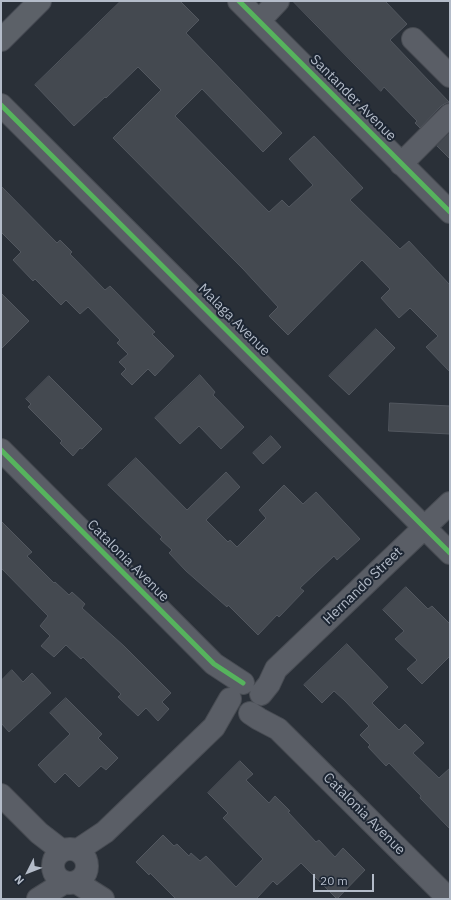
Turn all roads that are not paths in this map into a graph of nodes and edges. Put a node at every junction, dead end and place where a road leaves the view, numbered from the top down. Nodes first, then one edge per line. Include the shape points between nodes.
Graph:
1 (40, 1) edge
2 (239, 1) edge
3 (278, 1) edge
4 (259, 21) junction
5 (413, 39) dead end
6 (1, 40) edge
7 (450, 76) edge
8 (1, 105) edge
9 (450, 115) edge
10 (401, 164) junction
11 (450, 212) edge
12 (1, 450) edge
13 (450, 503) edge
14 (425, 527) junction
15 (450, 553) edge
16 (246, 697) junction
17 (1, 795) edge
18 (70, 865) junction
19 (38, 898) edge
20 (102, 898) edge
21 (449, 899) edge

1 - 6 main road
2 - 4 street, Santander Avenue
3 - 4 street
4 - 10 street, Santander Avenue
5 - 7 street
8 - 14 street, Malaga Avenue
9 - 10 street
10 - 11 street, Santander Avenue
12 - 16 street, Catalonia Avenue
13 - 14 street, Hernando Street
14 - 15 street, Malaga Avenue
14 - 16 street, Hernando Street via 276,669 256,676
16 - 18 street, Hernando Street via 225,723 214,727
16 - 21 street, Catalonia Avenue via 269,708 278,729
17 - 18 street
18 - 19 street, Hernando Street
18 - 20 street

